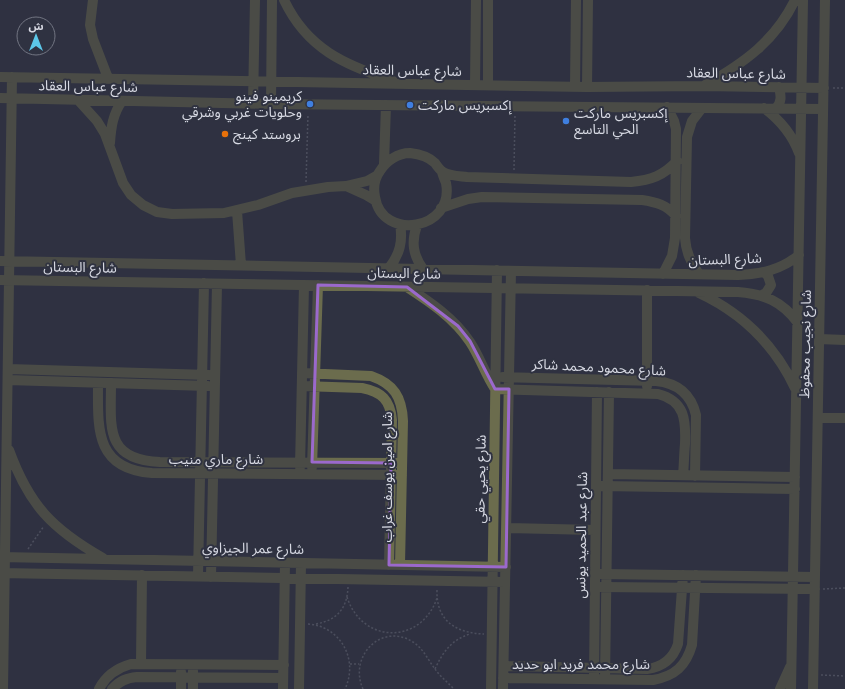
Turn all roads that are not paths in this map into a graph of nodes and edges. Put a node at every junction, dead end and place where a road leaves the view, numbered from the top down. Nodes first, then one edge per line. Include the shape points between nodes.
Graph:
1 (93, 0) edge
2 (255, 0) edge
3 (272, 0) edge
4 (284, 0) edge
5 (476, 0) edge
6 (488, 0) edge
7 (576, 0) edge
8 (588, 0) edge
9 (795, 0) edge
10 (803, 0) edge
11 (825, 0) edge
12 (0, 76) edge
13 (12, 77) junction
14 (108, 78) junction
15 (253, 81) junction
16 (271, 82) junction
17 (403, 84) junction
18 (475, 85) junction
19 (488, 85) junction
20 (704, 86) junction
21 (575, 87) junction
22 (587, 87) junction
23 (779, 87) junction
24 (801, 87) junction
25 (828, 88) junction
26 (0, 98) edge
27 (12, 98) junction
28 (78, 100) junction
29 (122, 100) junction
30 (253, 103) junction
31 (271, 104) junction
32 (386, 105) junction
33 (667, 107) junction
34 (702, 108) junction
35 (764, 108) junction
36 (776, 108) junction
37 (801, 109) junction
38 (823, 109) junction
39 (110, 147) junction
40 (801, 156) junction
41 (677, 160) junction
42 (384, 164) junction
43 (442, 172) junction
44 (376, 176) junction
45 (346, 186) junction
46 (376, 201) junction
47 (442, 208) junction
48 (237, 211) junction
49 (676, 216) junction
50 (400, 224) junction
51 (417, 225) junction
52 (799, 255) junction
53 (5, 261) edge
54 (241, 265) junction
55 (389, 268) junction
56 (423, 269) junction
57 (497, 270) junction
58 (511, 271) junction
59 (765, 273) junction
60 (662, 274) junction
61 (699, 274) junction
62 (5, 280) edge
63 (204, 283) junction
64 (217, 284) junction
65 (304, 285) junction
66 (318, 285) junction
67 (407, 287) junction
68 (496, 288) junction
69 (511, 288) junction
70 (647, 290) junction
71 (695, 291) junction
72 (762, 295) junction
73 (798, 323) junction
74 (819, 340) junction
75 (845, 340) edge
76 (8, 369) junction
77 (302, 373) junction
78 (315, 374) junction
79 (202, 375) junction
80 (215, 375) junction
81 (495, 377) junction
82 (509, 377) junction
83 (8, 380) junction
84 (647, 381) junction
85 (98, 383) junction
86 (111, 383) junction
87 (202, 386) junction
88 (215, 386) junction
89 (302, 386) junction
90 (314, 386) junction
91 (495, 389) junction
92 (509, 389) junction
93 (796, 390) junction
94 (597, 392) junction
95 (609, 392) junction
96 (647, 393) junction
97 (818, 418) junction
98 (845, 418) edge
99 (7, 444) junction
100 (200, 461) junction
101 (213, 461) junction
102 (300, 462) junction
103 (312, 462) junction
104 (391, 463) junction
105 (402, 463) junction
106 (200, 472) junction
107 (213, 472) junction
108 (300, 473) junction
109 (312, 474) junction
110 (391, 474) junction
111 (608, 474) junction
112 (402, 475) junction
113 (683, 475) junction
114 (694, 476) junction
115 (795, 477) junction
116 (596, 486) junction
117 (608, 486) junction
118 (795, 489) junction
119 (506, 528) junction
120 (595, 530) junction
121 (2, 557) edge
122 (105, 559) junction
123 (199, 561) junction
124 (211, 561) junction
125 (285, 563) junction
126 (301, 563) junction
127 (389, 565) junction
128 (400, 565) junction
129 (493, 567) junction
130 (506, 567) junction
131 (2, 573) edge
132 (595, 574) junction
133 (607, 574) junction
134 (142, 575) junction
135 (683, 575) junction
136 (696, 575) junction
137 (198, 576) junction
138 (211, 576) junction
139 (793, 577) junction
140 (815, 577) junction
141 (285, 578) junction
142 (300, 578) junction
143 (492, 582) junction
144 (505, 582) junction
145 (595, 587) junction
146 (606, 587) junction
147 (682, 588) junction
148 (695, 588) junction
149 (793, 589) junction
150 (815, 589) junction
151 (140, 663) junction
152 (181, 664) junction
153 (193, 664) junction
154 (792, 664) junction
155 (284, 665) junction
156 (504, 666) junction
157 (594, 668) junction
158 (606, 668) junction
159 (181, 677) junction
160 (193, 677) junction
161 (283, 678) junction
162 (504, 678) junction
163 (594, 679) junction
164 (605, 679) junction
165 (641, 684) edge
166 (3, 689) edge
167 (99, 689) edge
168 (112, 689) edge
169 (181, 689) edge
170 (193, 689) edge
171 (283, 689) edge
172 (299, 689) edge
173 (491, 689) edge
174 (503, 689) edge
175 (780, 689) edge
176 (791, 689) edge
177 (813, 689) edge

1 - 14 street via 90,25
2 - 15 street
3 - 16 street
4 - 17 street via 298,24 326,51 361,70
5 - 18 street
6 - 19 street
7 - 21 street
8 - 22 street
9 - 20 street via 765,43 733,69
10 - 24 street, شارع نجيب محفوظ
11 - 25 street, شارع نجيب محفوظ
12 - 13 street, شارع عباس العقاد
13 - 14 street, شارع عباس العقاد
13 - 27 street
14 - 15 street, شارع عباس العقاد
15 - 16 street, شارع عباس العقاد
15 - 30 street
16 - 17 street, شارع عباس العقاد
16 - 31 street
17 - 18 street, شارع عباس العقاد
18 - 19 street, شارع عباس العقاد
19 - 21 street, شارع عباس العقاد
20 - 22 street, شارع عباس العقاد
20 - 23 street, شارع عباس العقاد
21 - 22 street, شارع عباس العقاد
23 - 24 street, شارع عباس العقاد
23 - 36 street via 781,100
24 - 25 street, شارع عباس العقاد
24 - 37 street, شارع نجيب محفوظ
25 - 38 street, شارع نجيب محفوظ
26 - 27 street, شارع عباس العقاد
27 - 28 street, شارع عباس العقاد
27 - 53 street
28 - 29 street, شارع عباس العقاد
28 - 39 street via 97,121
29 - 30 street, شارع عباس العقاد
29 - 39 street via 112,121
30 - 31 street, شارع عباس العقاد
31 - 32 street, شارع عباس العقاد
32 - 33 street, شارع عباس العقاد
32 - 42 street
33 - 34 street, شارع عباس العقاد
33 - 41 street via 676,129
34 - 35 street, شارع عباس العقاد
34 - 61 street via 692,121 687,138 685,238 688,256
35 - 36 street, شارع عباس العقاد
35 - 40 street via 789,132
36 - 37 street, شارع عباس العقاد
37 - 38 street, شارع عباس العقاد
37 - 40 street, شارع نجيب محفوظ
38 - 74 street, شارع نجيب محفوظ
39 - 48 street via 123,182 131,195 143,205 157,212 172,214
40 - 52 street, شارع نجيب محفوظ
41 - 43 street via 657,177 631,182 467,178
41 - 49 street
42 - 43 street via 395,156 408,153 422,155
42 - 44 street
43 - 47 street via 446,196
44 - 45 street
44 - 46 street
45 - 46 street
45 - 48 street via 292,193
46 - 50 street via 390,220
47 - 49 street via 482,197 642,200 661,204
47 - 51 street via 431,219
48 - 54 street
49 - 60 street via 672,256
50 - 51 street
50 - 55 street via 400,248
51 - 56 street via 414,252
52 - 59 street, شارع البستان via 790,263
52 - 73 street, شارع نجيب محفوظ
53 - 54 street, شارع البستان
53 - 62 street
54 - 55 street, شارع البستان
55 - 56 street, شارع البستان
56 - 57 street, شارع البستان
57 - 58 street, شارع البستان
57 - 68 street, شارع يحيي حقي
58 - 60 street, شارع البستان
58 - 69 street, شارع يحيي حقي
59 - 61 street, شارع البستان
59 - 72 street via 771,285
60 - 61 street, شارع البستان
62 - 63 street, شارع البستان
62 - 76 street
63 - 64 street, شارع البستان
63 - 79 street
64 - 65 street, شارع البستان
64 - 80 street
65 - 66 street, شارع البستان
65 - 77 street
66 - 67 street, شارع البستان
66 - 78 street
67 - 68 street, شارع البستان
67 - 91 street via 443,312 458,326 470,342
68 - 69 street, شارع البستان
68 - 81 street, شارع يحيي حقي
69 - 70 street, شارع البستان
69 - 82 street, شارع يحيي حقي
70 - 71 street, شارع البستان
70 - 84 street
71 - 72 street, شارع البستان
71 - 93 street via 721,304 755,331 783,365
72 - 73 street, شارع البستان via 779,304
73 - 93 street, شارع نجيب محفوظ
74 - 75 street
74 - 97 street, شارع نجيب محفوظ
76 - 79 street
76 - 83 street
77 - 78 street, شارع امين يوسف غراب
77 - 89 street
78 - 90 street
78 - 105 street, شارع امين يوسف غراب via 371,376 389,385 398,396 403,411
79 - 80 street
79 - 87 street
80 - 88 street
81 - 82 street, شارع محمود محمد شاكر
81 - 91 street, شارع يحيي حقي
82 - 84 street, شارع محمود محمد شاكر
82 - 92 street, شارع يحيي حقي
83 - 85 street
83 - 99 street
84 - 96 street
84 - 114 street, شارع محمود محمد شاكر via 665,382 674,386 689,398 694,406
85 - 86 street
85 - 106 street, شارع ماري منيب via 99,430 112,458 140,472
86 - 87 street
86 - 100 street, شارع ماري منيب via 111,425 117,444 123,451 131,457 149,462
87 - 88 street
87 - 100 street
88 - 101 street
89 - 90 street, شارع امين يوسف غراب
89 - 102 street
90 - 103 street
90 - 104 street, شارع امين يوسف غراب via 362,388 380,394 391,410
91 - 92 street, شارع محمود محمد شاكر
91 - 129 street, شارع يحيي حقي
92 - 94 street, شارع محمود محمد شاكر
92 - 119 street, شارع يحيي حقي
93 - 115 street, شارع نجيب محفوظ
94 - 95 street, شارع محمود محمد شاكر
94 - 116 street, شارع عبد الحميد يونس
95 - 96 street, شارع محمود محمد شاكر
95 - 111 street, شارع عبد الحميد يونس
96 - 113 street, شارع محمود محمد شاكر via 665,396 677,404 684,416
97 - 98 street
97 - 140 street, شارع نجيب محفوظ
99 - 121 street
99 - 122 street via 18,474 49,520 81,545
100 - 101 street, شارع ماري منيب
100 - 106 street
101 - 102 street, شارع ماري منيب
101 - 107 street
102 - 103 street, شارع ماري منيب
102 - 108 street
103 - 104 street, شارع ماري منيب
103 - 109 street
104 - 105 street, شارع ماري منيب
104 - 110 street, شارع امين يوسف غراب
105 - 112 street, شارع امين يوسف غراب
106 - 107 street, شارع ماري منيب
106 - 123 street
107 - 108 street, شارع ماري منيب
107 - 124 street
108 - 109 street, شارع ماري منيب
109 - 110 street, شارع ماري منيب
110 - 112 street, شارع ماري منيب
110 - 127 street, شارع امين يوسف غراب
111 - 113 street
111 - 117 street, شارع عبد الحميد يونس
112 - 128 street, شارع امين يوسف غراب
113 - 114 street
114 - 115 street
115 - 118 street, شارع نجيب محفوظ
116 - 117 street
116 - 120 street, شارع عبد الحميد يونس
117 - 118 street
117 - 133 street, شارع عبد الحميد يونس
118 - 139 street, شارع نجيب محفوظ
119 - 120 street
119 - 130 street, شارع يحيي حقي
120 - 132 street, شارع عبد الحميد يونس
121 - 122 street, شارع عمر الجيزاوي
121 - 131 street
122 - 123 street, شارع عمر الجيزاوي
123 - 124 street, شارع عمر الجيزاوي
123 - 137 street
124 - 125 street, شارع عمر الجيزاوي
124 - 138 street
125 - 126 street, شارع عمر الجيزاوي
125 - 141 street
126 - 127 street, شارع عمر الجيزاوي
126 - 142 street
127 - 128 street, شارع عمر الجيزاوي
128 - 129 street, شارع عمر الجيزاوي
129 - 130 street, شارع عمر الجيزاوي
129 - 143 street, شارع يحيي حقي
130 - 144 street, شارع يحيي حقي
131 - 134 street, شارع عمر الجيزاوي
131 - 166 street
132 - 133 street
132 - 145 street, شارع عبد الحميد يونس
133 - 135 street
133 - 146 street, شارع عبد الحميد يونس
134 - 137 street, شارع عمر الجيزاوي
134 - 151 street
135 - 136 street
135 - 147 street, شارع محمد فريد ابو حديد
136 - 139 street
136 - 148 street, شارع محمد فريد ابو حديد
137 - 138 street, شارع عمر الجيزاوي
138 - 141 street, شارع عمر الجيزاوي
139 - 140 street
139 - 149 street, شارع نجيب محفوظ
140 - 150 street, شارع نجيب محفوظ
141 - 142 street, شارع عمر الجيزاوي
141 - 155 street
142 - 143 street, شارع عمر الجيزاوي
142 - 172 street
143 - 144 street, شارع عمر الجيزاوي
143 - 173 street, شارع يحيي حقي
144 - 156 street, شارع يحيي حقي
145 - 146 street
145 - 157 street, شارع عبد الحميد يونس
146 - 147 street
146 - 158 street, شارع عبد الحميد يونس
147 - 148 street
147 - 158 street, شارع محمد فريد ابو حديد via 678,644 670,659 656,668
148 - 149 street
148 - 165 street, شارع محمد فريد ابو حديد via 693,634 689,655 674,673
149 - 150 street
149 - 154 street, شارع نجيب محفوظ
150 - 177 street, شارع نجيب محفوظ
151 - 152 street
151 - 167 street via 114,670
152 - 153 street
152 - 159 street
153 - 155 street
153 - 160 street
154 - 175 street
154 - 176 street, شارع نجيب محفوظ
155 - 161 street
156 - 157 street, شارع محمد فريد ابو حديد
156 - 162 street, شارع يحيي حقي
157 - 158 street, شارع محمد فريد ابو حديد
157 - 163 street, شارع عبد الحميد يونس
158 - 164 street, شارع عبد الحميد يونس
159 - 160 street
159 - 168 street via 127,678
159 - 169 street
160 - 161 street
160 - 170 street
161 - 171 street
162 - 163 street, شارع محمد فريد ابو حديد
162 - 174 street, شارع يحيي حقي
163 - 164 street, شارع محمد فريد ابو حديد
164 - 165 street, شارع محمد فريد ابو حديد

